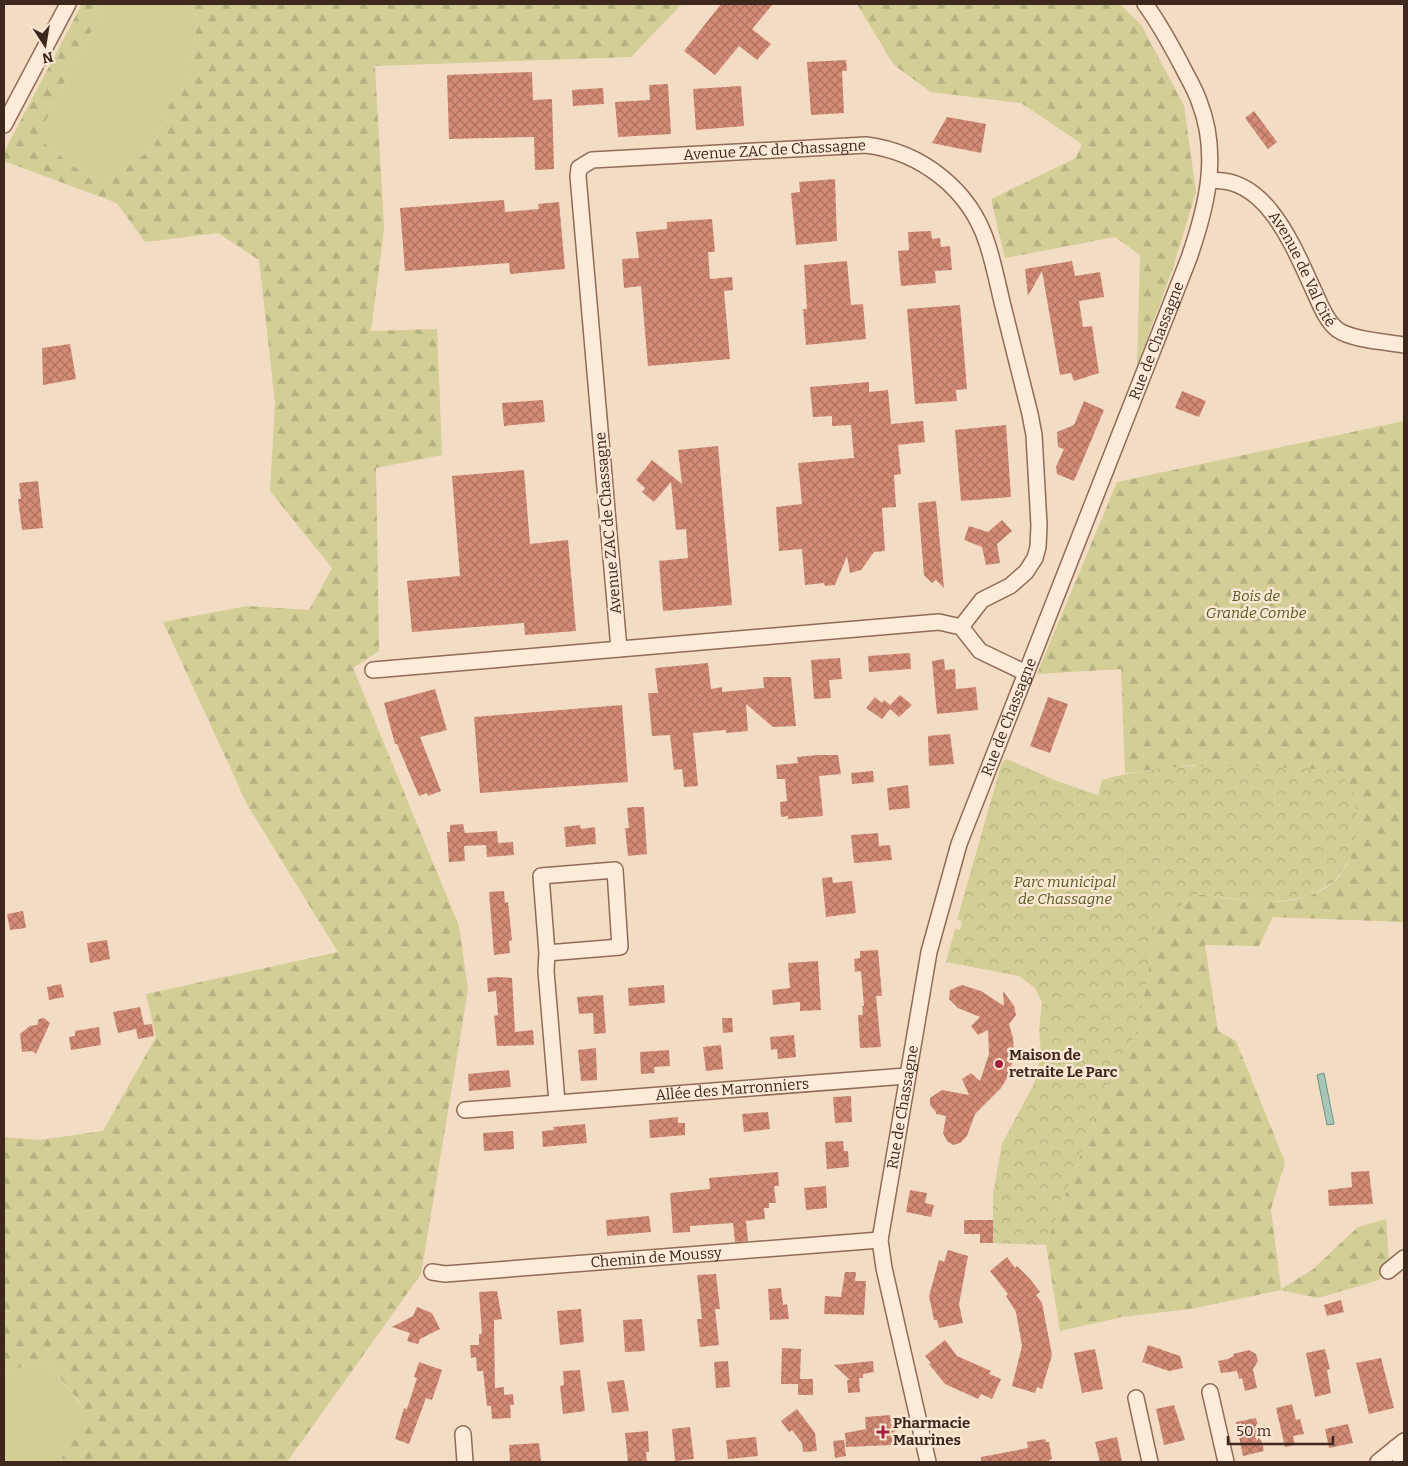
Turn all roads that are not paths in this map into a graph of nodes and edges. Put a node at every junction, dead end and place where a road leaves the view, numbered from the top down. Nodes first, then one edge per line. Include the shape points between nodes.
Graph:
1 (68, 4) edge
2 (1145, 4) edge
3 (4, 125) edge
4 (1209, 181) junction
5 (1404, 345) edge
6 (961, 627) junction
7 (620, 649) junction
8 (372, 670) dead end
9 (1026, 672) junction
10 (547, 954) junction
11 (906, 1076) junction
12 (557, 1102) junction
13 (465, 1110) dead end
14 (880, 1240) junction
15 (1404, 1258) edge
16 (1388, 1271) dead end
17 (432, 1272) dead end
18 (1210, 1392) dead end
19 (1136, 1398) dead end
20 (463, 1434) dead end
21 (1400, 1444) edge
22 (465, 1462) edge
23 (928, 1462) edge
24 (1150, 1462) edge
25 (1226, 1462) edge
26 (1378, 1462) edge
27 (1402, 1462) edge

1 - 3 street
2 - 4 street, Rue de Chassagne via 1174,50 1199,100 1208,128
4 - 5 street, Avenue de Val Cité via 1241,184 1254,192 1290,238 1325,315 1338,330 1370,340
4 - 9 street, Rue de Chassagne via 1204,212 1189,258
6 - 7 street via 939,622
6 - 7 street, Avenue ZAC de Chassagne via 982,600 1010,586 1026,572 1038,547 1039,524 1030,414 987,243 972,210 957,191 924,164 903,153 866,145 592,160 579,168 578,176
6 - 9 street via 980,651
7 - 8 street
9 - 11 street, Rue de Chassagne via 959,844 929,952
10 - 10 street via 541,876 615,870 620,947
10 - 12 street
11 - 12 street, Allée des Marronniers
11 - 14 street, Rue de Chassagne
12 - 13 street, Allée des Marronniers
14 - 17 street, Chemin de Moussy via 454,1274
14 - 23 street, Rue de Chassagne
15 - 16 street
18 - 25 street
19 - 24 street
20 - 22 street
21 - 26 street
21 - 27 street

